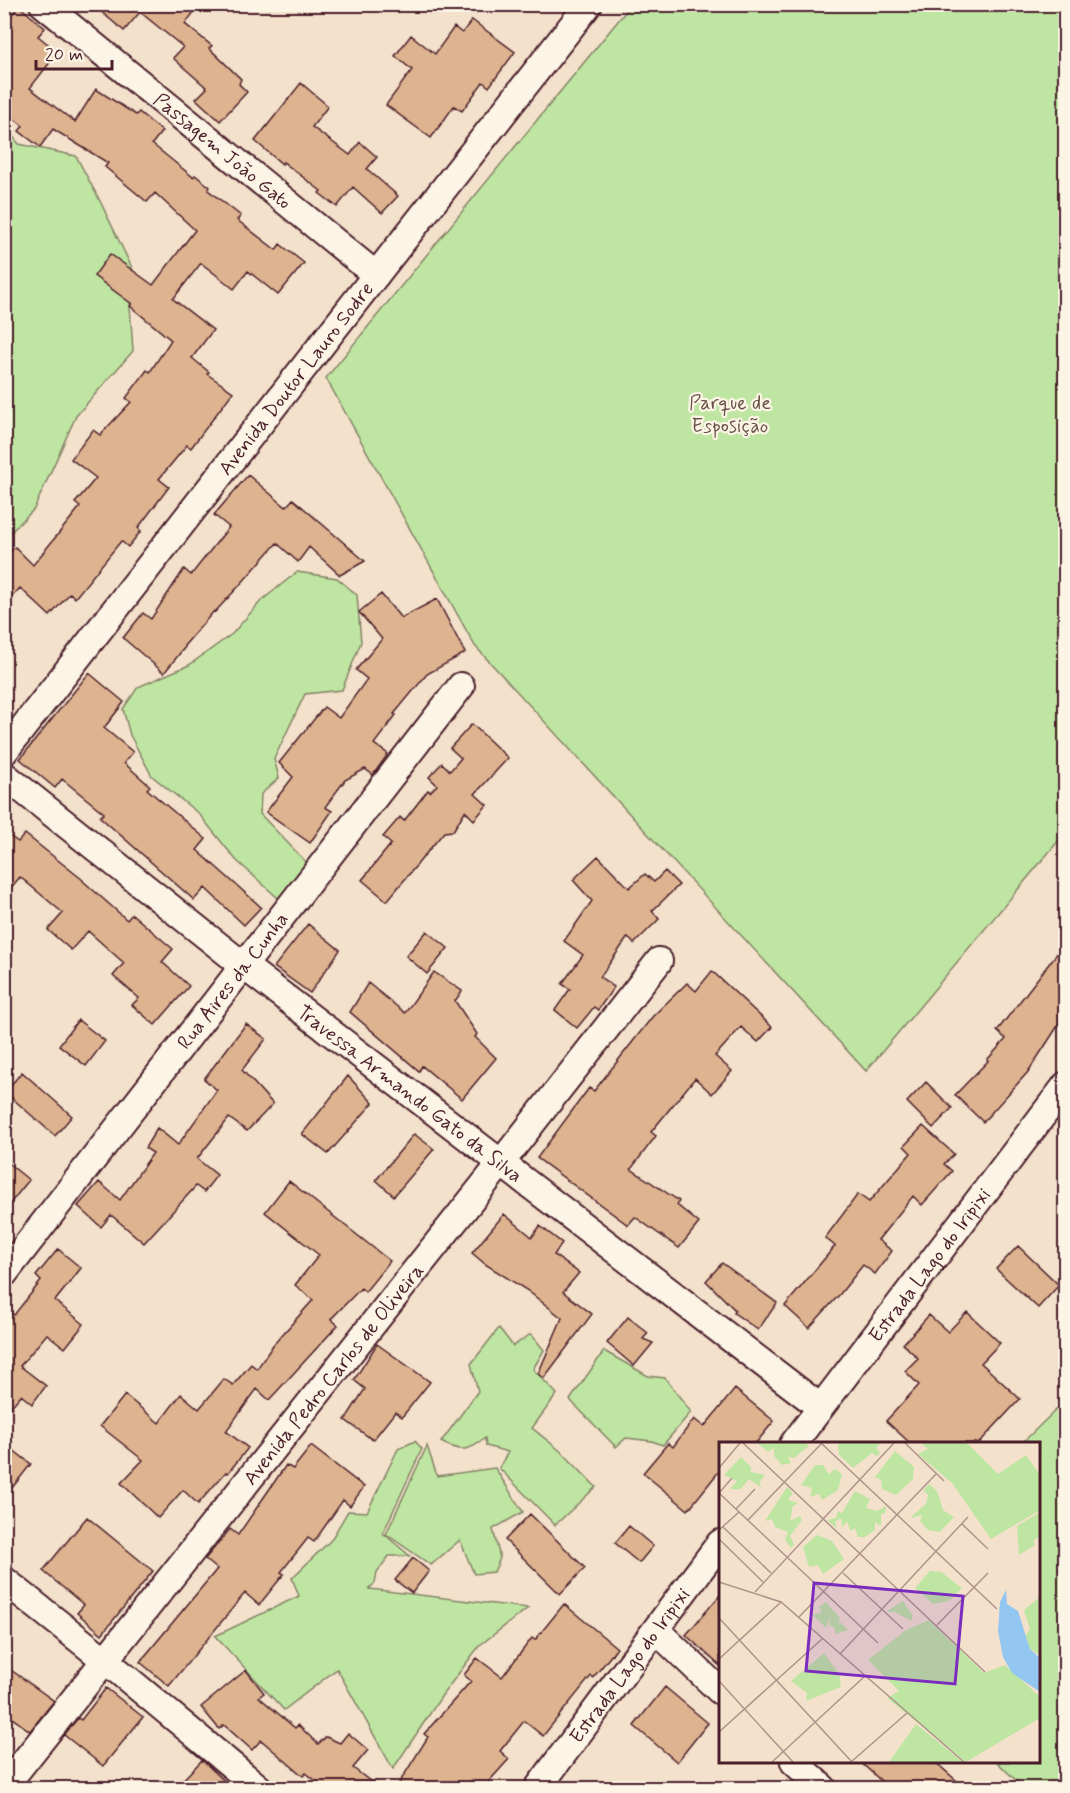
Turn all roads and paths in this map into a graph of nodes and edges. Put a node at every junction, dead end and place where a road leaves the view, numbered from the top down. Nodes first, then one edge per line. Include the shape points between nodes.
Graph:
1 (43, 4) edge
2 (589, 4) edge
3 (376, 275) junction
4 (461, 686) dead end
5 (4, 752) edge
6 (4, 775) edge
7 (659, 961) dead end
8 (244, 966) junction
9 (1065, 1085) edge
10 (501, 1163) junction
11 (4, 1274) edge
12 (820, 1407) junction
13 (795, 1442) edge
14 (719, 1544) edge
15 (4, 1580) edge
16 (657, 1630) junction
17 (105, 1660) junction
18 (719, 1690) edge
19 (796, 1763) edge
20 (4, 1787) edge
21 (259, 1788) edge
22 (538, 1788) edge
23 (823, 1788) edge

1 - 3 street, Passagem João Gato
2 - 3 street, Avenida Doutor Lauro Sodre
3 - 5 street, Avenida Doutor Lauro Sodre
4 - 8 street, Rua Aires da Cunha
6 - 8 street, Travessa Armando Gato da Silva
7 - 10 street, Avenida Pedro Carlos de Oliveira
8 - 10 street, Travessa Armando Gato da Silva
8 - 11 street, Rua Aires da Cunha
9 - 12 street, Estrada Lago do Iripixi
10 - 12 street, Travessa Armando Gato da Silva
10 - 17 street, Avenida Pedro Carlos de Oliveira
12 - 13 street, Estrada Lago do Iripixi
14 - 16 street, Estrada Lago do Iripixi
15 - 17 street
16 - 18 street
16 - 22 street, Estrada Lago do Iripixi
17 - 20 street, Avenida Pedro Carlos de Oliveira
17 - 21 street
19 - 23 street

